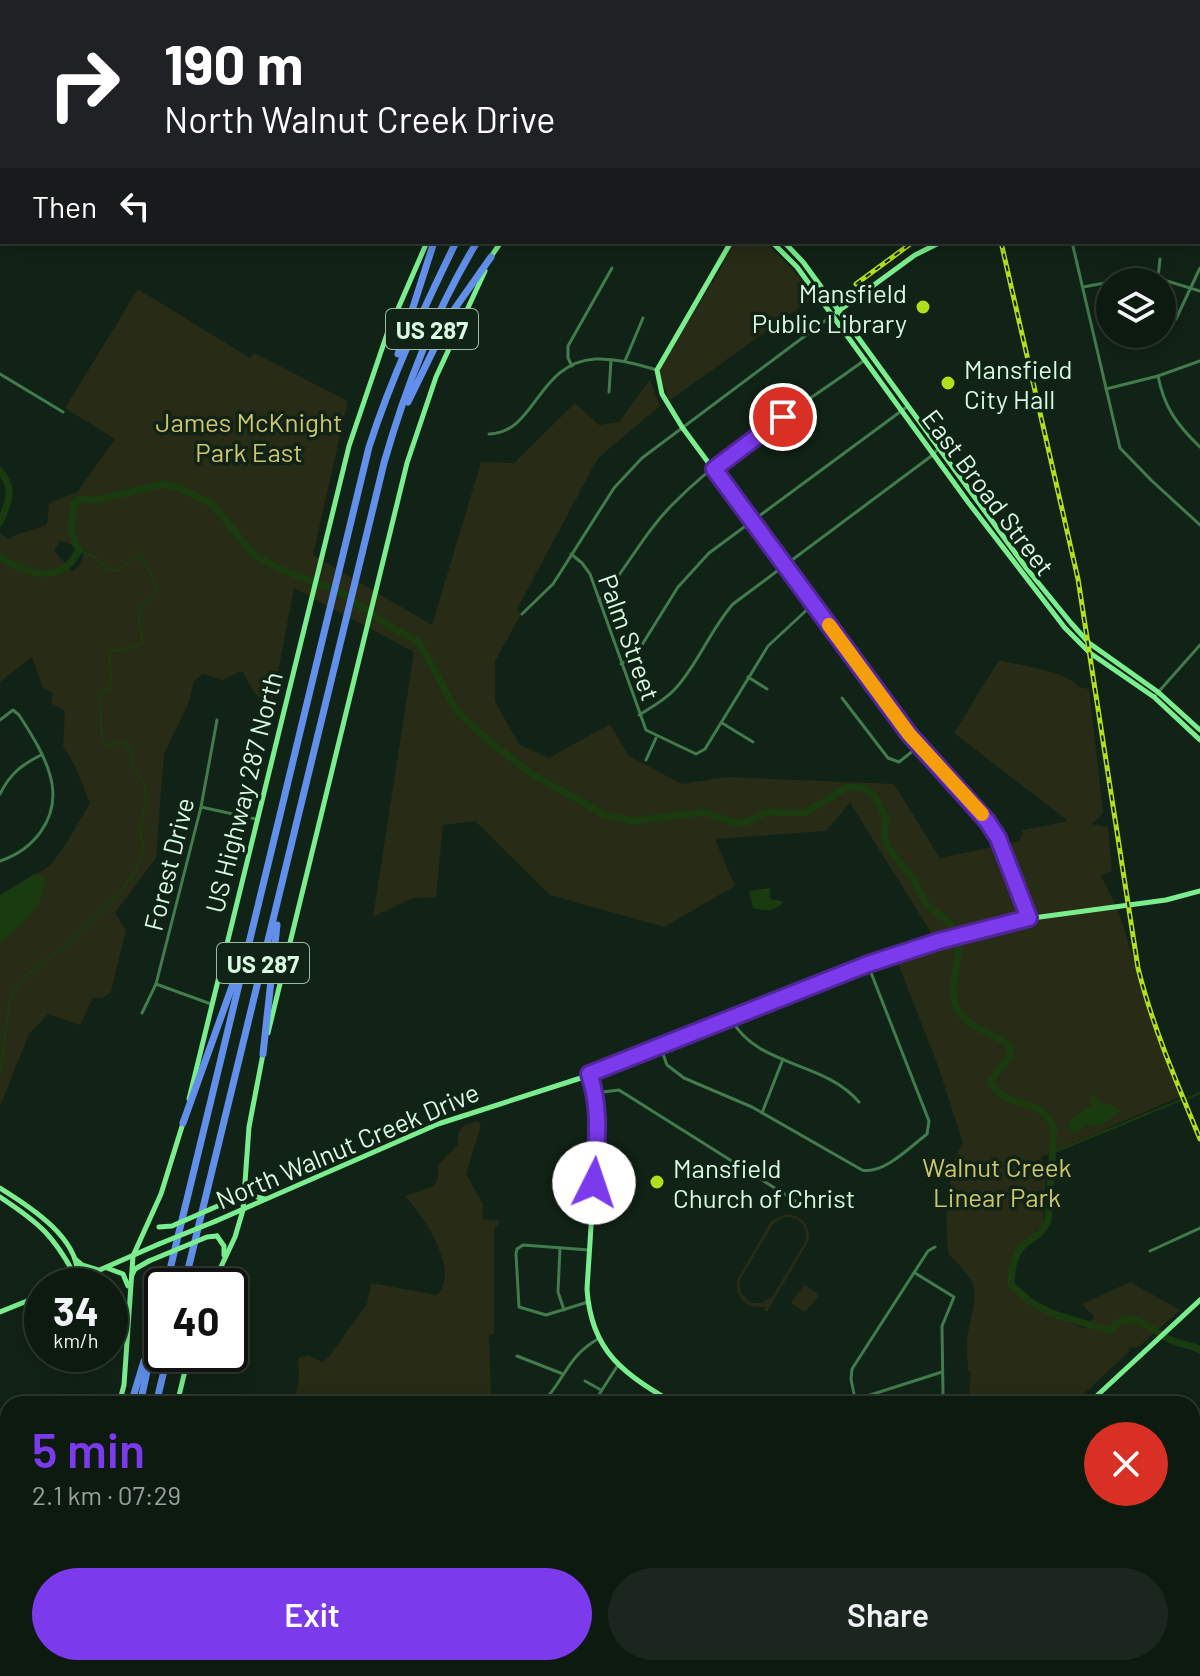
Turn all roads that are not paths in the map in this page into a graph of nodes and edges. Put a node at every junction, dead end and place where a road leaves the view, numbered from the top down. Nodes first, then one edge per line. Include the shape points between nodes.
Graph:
1 (426, 244) edge
2 (433, 244) edge
3 (455, 244) edge
4 (476, 244) edge
5 (500, 244) edge
6 (730, 244) edge
7 (776, 244) edge
8 (786, 244) edge
9 (937, 244) edge
10 (1072, 244) edge
11 (491, 257) junction
12 (1160, 259) dead end
13 (803, 262) junction
14 (797, 267) junction
15 (612, 268) dead end
16 (1159, 268) edge
17 (1200, 268) edge
18 (1096, 285) edge
19 (1176, 285) edge
20 (1083, 287) junction
21 (1189, 290) junction
22 (1200, 291) edge
23 (836, 313) junction
24 (643, 318) dead end
25 (1176, 319) dead end
26 (872, 354) junction
27 (866, 359) junction
28 (611, 360) junction
29 (625, 361) junction
30 (1200, 361) edge
31 (572, 366) junction
32 (657, 370) junction
33 (0, 374) edge
34 (1158, 376) junction
35 (389, 386) junction
36 (1106, 389) junction
37 (609, 392) dead end
38 (906, 408) junction
39 (63, 412) dead end
40 (397, 421) junction
41 (682, 427) junction
42 (489, 434) dead end
43 (1200, 447) edge
44 (940, 449) junction
45 (934, 454) junction
46 (714, 469) junction
47 (751, 521) junction
48 (1200, 525) edge
49 (1007, 541) junction
50 (1001, 545) junction
51 (571, 554) junction
52 (784, 565) junction
53 (1024, 571) junction
54 (599, 601) junction
55 (813, 604) junction
56 (522, 614) dead end
57 (1068, 625) junction
58 (1200, 645) edge
59 (1107, 656) junction
60 (1104, 663) junction
61 (621, 664) junction
62 (748, 677) junction
63 (767, 689) dead end
64 (1156, 694) junction
65 (842, 698) dead end
66 (639, 715) junction
67 (0, 720) edge
68 (217, 720) dead end
69 (722, 723) junction
70 (1197, 728) edge
71 (656, 737) junction
72 (1200, 740) edge
73 (753, 742) dead end
74 (919, 746) junction
75 (41, 755) junction
76 (646, 760) dead end
77 (0, 794) edge
78 (201, 807) junction
79 (258, 820) junction
80 (0, 861) edge
81 (1200, 891) edge
82 (257, 912) junction
83 (276, 912) junction
84 (1029, 918) junction
85 (868, 964) junction
86 (156, 984) junction
87 (211, 1004) junction
88 (142, 1013) dead end
89 (730, 1018) junction
90 (660, 1046) junction
91 (263, 1054) junction
92 (783, 1059) junction
93 (589, 1074) junction
94 (595, 1093) junction
95 (859, 1102) dead end
96 (762, 1113) junction
97 (183, 1123) junction
98 (246, 1182) junction
99 (1, 1192) edge
100 (270, 1199) junction
101 (797, 1202) dead end
102 (156, 1205) junction
103 (243, 1210) junction
104 (36, 1222) junction
105 (51, 1225) junction
106 (1200, 1228) edge
107 (935, 1247) dead end
108 (560, 1248) junction
109 (590, 1250) junction
110 (1150, 1251) dead end
111 (73, 1256) junction
112 (133, 1256) junction
113 (223, 1260) junction
114 (70, 1268) edge
115 (78, 1268) edge
116 (97, 1268) edge
117 (104, 1268) edge
118 (170, 1268) edge
119 (188, 1268) edge
120 (220, 1268) edge
121 (914, 1273) junction
122 (129, 1287) junction
123 (1200, 1300) edge
124 (24, 1302) edge
125 (588, 1302) junction
126 (564, 1310) junction
127 (0, 1312) edge
128 (598, 1338) junction
129 (517, 1356) dead end
130 (618, 1365) junction
131 (144, 1366) edge
132 (146, 1372) edge
133 (164, 1372) edge
134 (185, 1372) edge
135 (942, 1372) junction
136 (563, 1374) junction
137 (585, 1381) dead end
138 (601, 1390) junction
139 (656, 1393) junction
140 (121, 1396) edge
141 (134, 1396) edge
142 (142, 1396) edge
143 (158, 1396) edge
144 (179, 1396) edge
145 (547, 1396) edge
146 (598, 1396) edge
147 (654, 1396) edge
148 (661, 1396) edge
149 (854, 1396) edge
150 (865, 1396) edge
151 (943, 1396) edge
152 (1097, 1396) edge

1 - 79 main road, US Highway 287 North via 364,397
2 - 35 highway
3 - 35 highway, US 287
4 - 40 highway, US 287 via 442,308
5 - 11 main road
6 - 32 main road
7 - 14 main road, East Broad Street
8 - 13 main road, East Broad Street
9 - 23 main road
10 - 20 street
11 - 40 highway via 451,314
11 - 91 main road via 420,420
12 - 16 street
13 - 14 main road
13 - 23 main road, East Broad Street
14 - 23 main road, East Broad Street
15 - 31 street via 568,346
17 - 21 street
18 - 20 street
19 - 21 street
20 - 36 street
21 - 22 street
21 - 25 street
23 - 26 main road, East Broad Street
23 - 27 main road, East Broad Street
23 - 41 street
24 - 29 street
26 - 27 street
26 - 38 main road, East Broad Street
27 - 38 main road, East Broad Street
27 - 46 street
28 - 29 street
28 - 31 street
28 - 37 street
29 - 32 street
30 - 34 street
31 - 42 street via 548,383 517,425
32 - 41 main road via 662,394
33 - 39 street
34 - 36 street
34 - 43 street via 1176,423
35 - 82 highway, US 287 via 369,447
36 - 48 street via 1124,454
38 - 44 main road, East Broad Street
38 - 45 main road, East Broad Street
38 - 47 street
40 - 83 highway, US 287
41 - 46 main road
41 - 51 street via 614,488
44 - 45 street
44 - 49 main road, East Broad Street
45 - 50 main road, East Broad Street
45 - 52 street
46 - 47 main road
46 - 54 street via 659,519
47 - 52 main road
47 - 61 street via 697,566 668,600 635,656
49 - 50 main road
49 - 53 main road, East Broad Street
50 - 53 main road, East Broad Street
51 - 54 street, Palm Street via 588,570
51 - 56 street via 553,584
52 - 55 main road
52 - 66 street via 733,604 680,684
53 - 57 main road, East Broad Street
54 - 61 street, Palm Street
55 - 62 street via 776,636
55 - 74 main road
57 - 59 main road, East Broad Street
57 - 60 main road, East Broad Street
58 - 64 street
59 - 60 main road
59 - 64 main road, East Broad Street
60 - 64 main road, East Broad Street
61 - 66 street, Palm Street
62 - 63 street
62 - 69 street
64 - 70 main road, East Broad Street
65 - 74 street via 888,758 899,762
66 - 71 street, Palm Street
67 - 75 street via 13,710
68 - 78 street, Forest Drive
69 - 71 street, Palm Street via 696,754
69 - 73 street
70 - 72 main road, East Broad Street
71 - 76 street
74 - 84 main road via 993,829
75 - 77 street via 11,774
75 - 80 street via 52,782 48,818 30,845
78 - 79 street
78 - 86 street, Forest Drive
79 - 87 main road, US Highway 287 North
81 - 84 main road, North Walnut Creek Drive
82 - 97 highway
82 - 118 highway, US 287
83 - 91 highway
83 - 119 highway, US 287
84 - 85 main road, North Walnut Creek Drive
85 - 89 main road, North Walnut Creek Drive
85 - 96 street via 926,1111 927,1134 869,1171
86 - 87 street
86 - 88 street, Forest Drive
87 - 97 main road, US Highway 287 North
89 - 90 main road, North Walnut Creek Drive
89 - 92 street via 750,1044
90 - 93 main road, North Walnut Creek Drive
90 - 96 street via 667,1065 684,1078
91 - 98 main road via 249,1127
92 - 95 street via 836,1081
92 - 96 street
93 - 94 main road
93 - 100 main road, North Walnut Creek Drive via 430,1126
94 - 101 street via 619,1090
94 - 109 main road
97 - 102 main road, US Highway 287 North
98 - 100 main road via 253,1196
98 - 102 main road, bridge via 236,1198 172,1226 159,1227
98 - 103 main road
99 - 104 main road
99 - 105 main road
100 - 103 main road, North Walnut Creek Drive
102 - 112 main road, US Highway 287 North
103 - 112 main road, North Walnut Creek Drive, bridge
103 - 113 main road
104 - 105 main road
104 - 114 main road via 56,1242
105 - 111 main road
106 - 110 street
107 - 121 street
108 - 109 street
108 - 126 street via 558,1292
108 - 126 street via 517,1249 517,1303 541,1315
109 - 125 main road
111 - 115 main road
111 - 116 main road via 82,1265
112 - 117 main road, North Walnut Creek Drive
112 - 122 main road, US Highway 287 North
113 - 120 main road
113 - 122 main road, bridge via 224,1246 217,1236 207,1237 135,1269
121 - 135 street via 954,1297 942,1326
121 - 149 street via 852,1369
122 - 140 main road, US Highway 287 North
123 - 152 main road
124 - 127 main road
125 - 126 street
125 - 128 main road
128 - 130 main road
128 - 136 street
129 - 136 street
130 - 138 street
130 - 139 main road
131 - 141 highway
132 - 142 highway
133 - 143 highway
134 - 144 main road
135 - 150 street
135 - 151 street
136 - 145 street
137 - 138 street
138 - 146 street
139 - 147 street
139 - 148 main road

